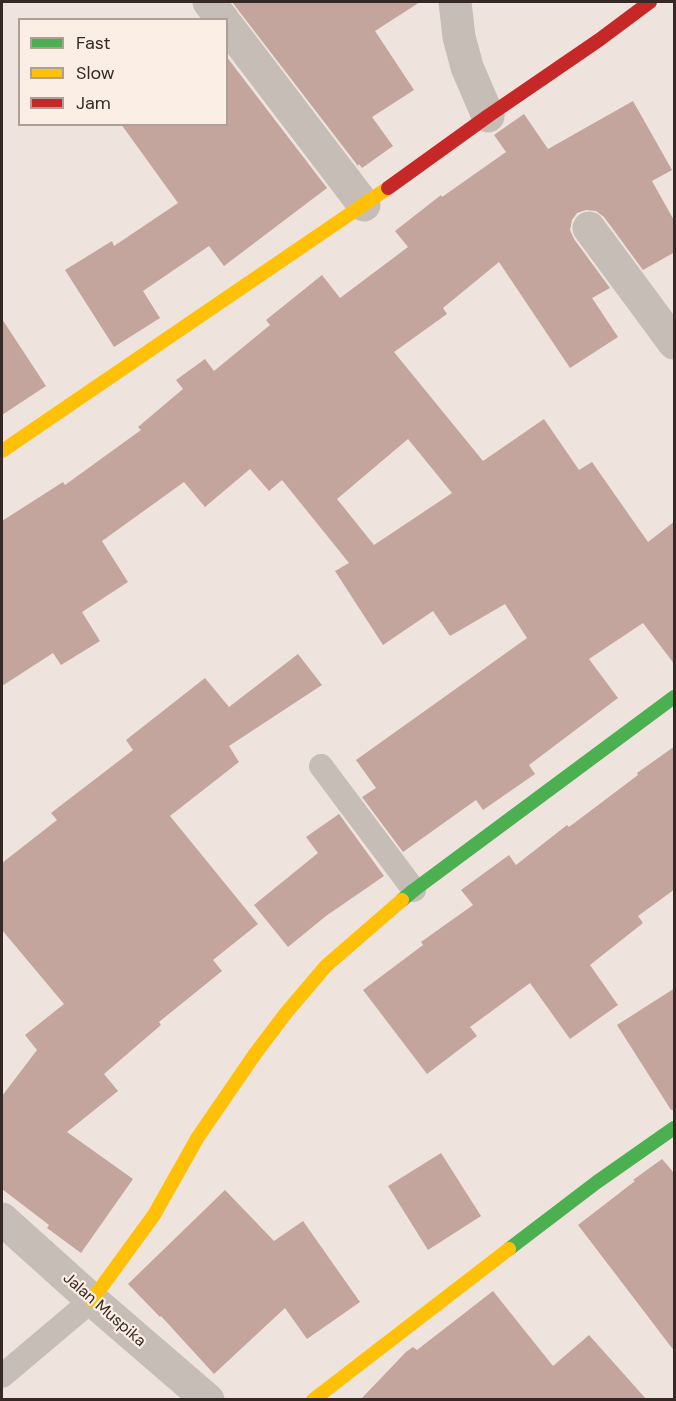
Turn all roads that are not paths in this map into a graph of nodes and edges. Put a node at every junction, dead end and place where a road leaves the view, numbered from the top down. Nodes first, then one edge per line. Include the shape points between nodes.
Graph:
1 (209, 2) edge
2 (454, 2) edge
3 (650, 2) edge
4 (221, 18) edge
5 (228, 27) edge
6 (488, 116) junction
7 (364, 205) junction
8 (589, 228) dead end
9 (675, 343) edge
10 (2, 451) edge
11 (675, 697) edge
12 (321, 766) dead end
13 (414, 890) junction
14 (675, 1128) edge
15 (2, 1219) edge
16 (92, 1300) junction
17 (2, 1376) edge
18 (208, 1400) edge
19 (313, 1400) edge

1 - 4 street
2 - 6 street via 467,67
3 - 6 street
5 - 7 street
6 - 7 street
7 - 10 street
8 - 9 street
11 - 13 street
12 - 13 lane
13 - 16 street via 326,966 286,1013 198,1137 154,1215
14 - 19 street via 597,1182
15 - 16 street, Jalan Muspika
16 - 17 lane
16 - 18 street, Jalan Muspika

